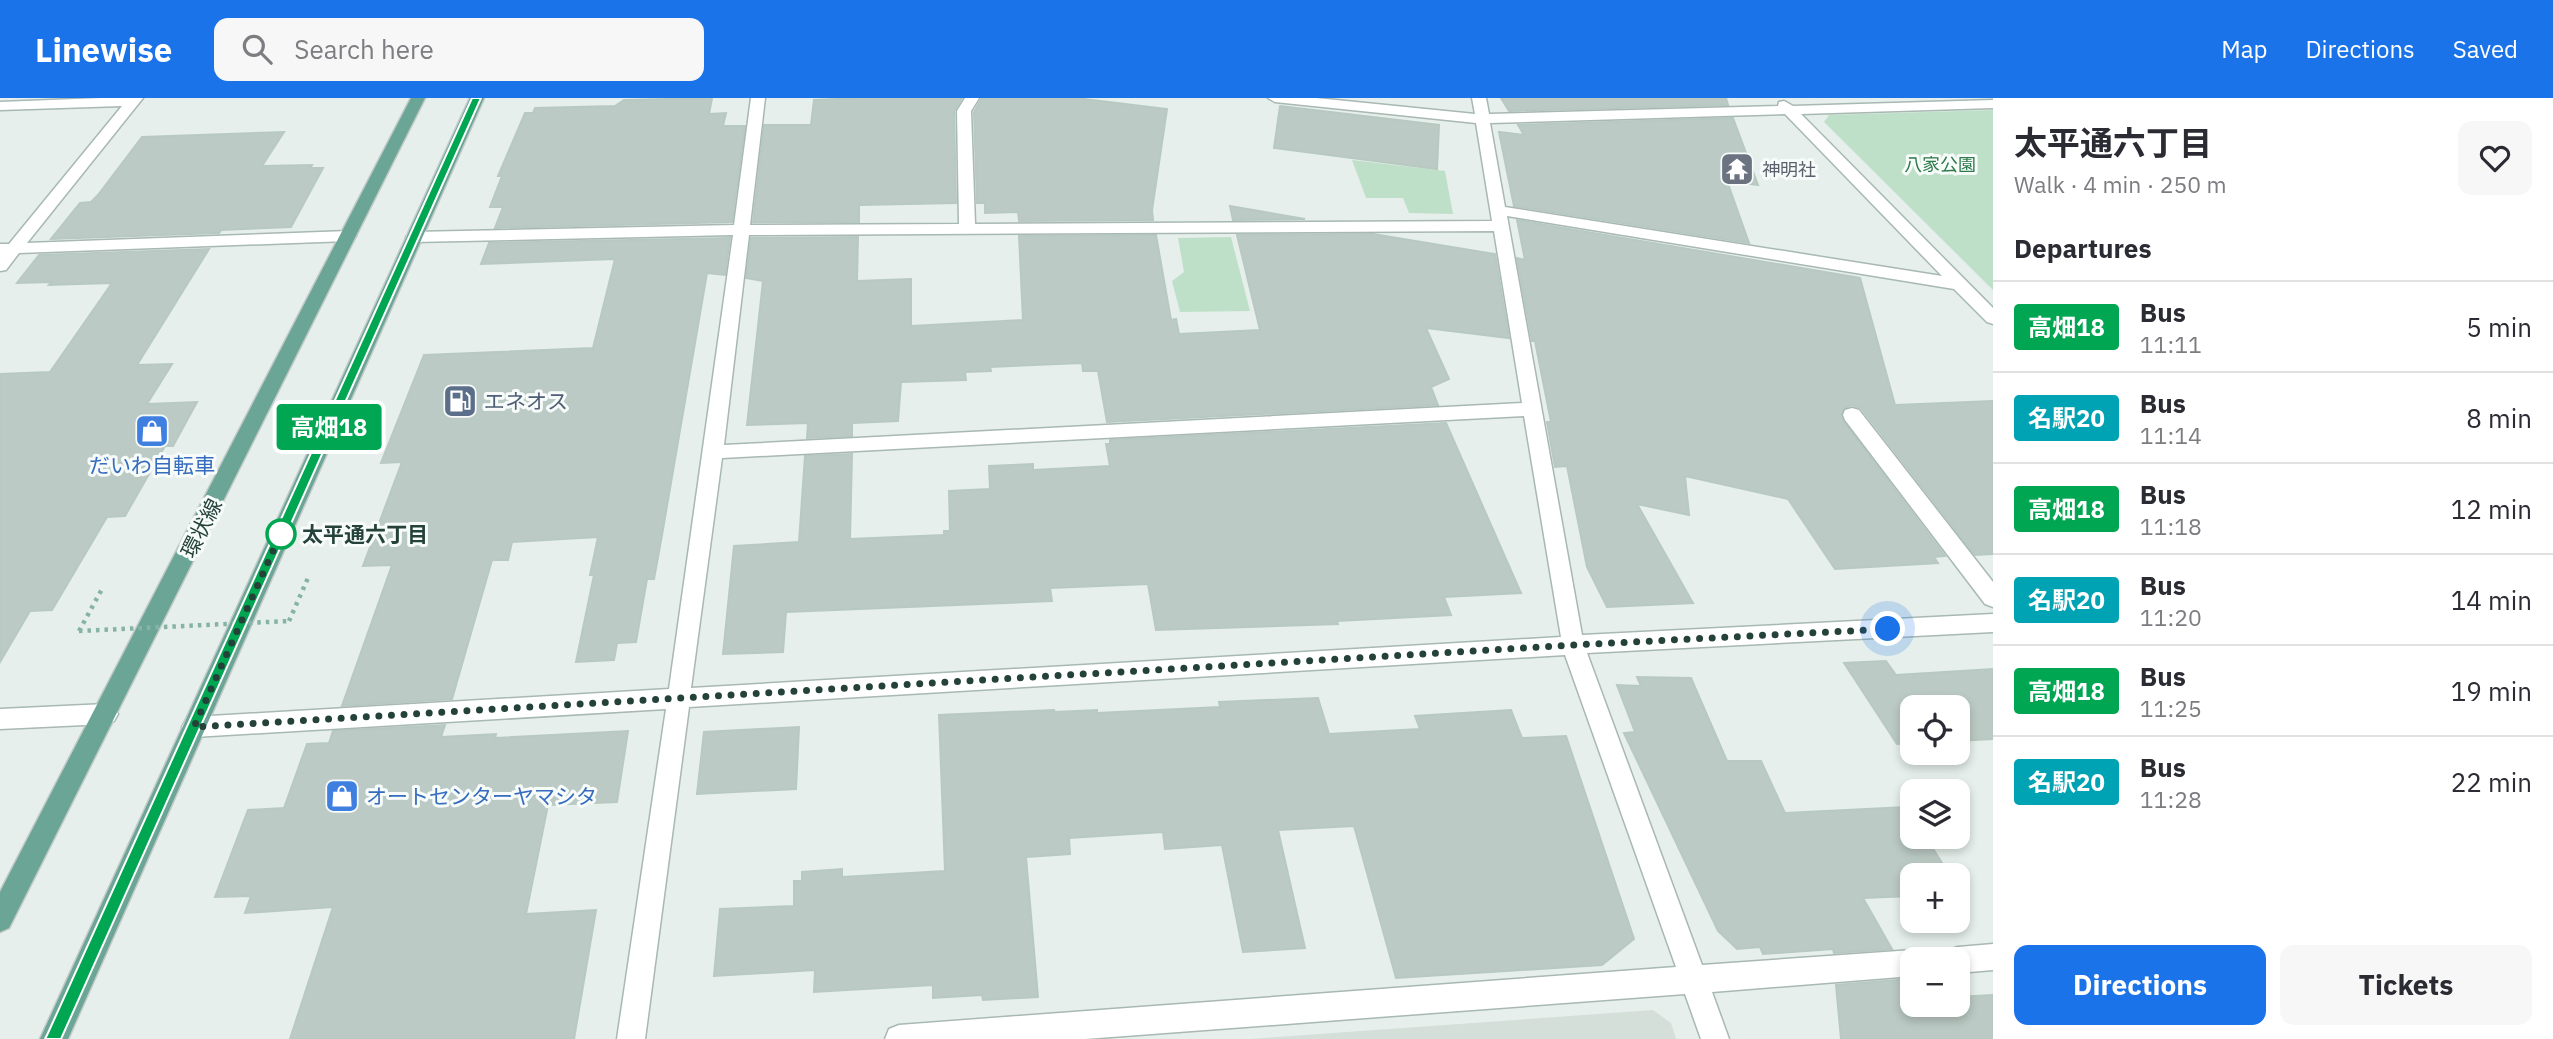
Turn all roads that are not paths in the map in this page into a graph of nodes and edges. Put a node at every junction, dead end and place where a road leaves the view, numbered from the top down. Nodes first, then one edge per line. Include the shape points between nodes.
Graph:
1 (418, 98) edge
2 (477, 98) edge
3 (758, 98) edge
4 (972, 98) edge
5 (1275, 98) edge
6 (1777, 98) edge
7 (135, 100) edge
8 (1993, 104) edge
9 (0, 106) edge
10 (1480, 108) edge
11 (1789, 110) junction
12 (1498, 218) junction
13 (743, 230) junction
14 (967, 230) junction
15 (348, 236) junction
16 (414, 237) junction
17 (7, 249) edge
18 (0, 266) edge
19 (1959, 284) junction
20 (1993, 318) edge
21 (1532, 409) junction
22 (1852, 415) dead end
23 (713, 452) junction
24 (1993, 598) edge
25 (1993, 623) edge
26 (1573, 645) junction
27 (679, 700) junction
28 (106, 714) junction
29 (0, 719) edge
30 (194, 727) junction
31 (0, 919) edge
32 (1993, 957) edge
33 (1970, 959) edge
34 (1900, 964) edge
35 (1694, 979) junction
36 (54, 1039) edge
37 (631, 1039) edge
38 (900, 1039) edge
39 (1715, 1039) edge

1 - 15 main road, 環状線
2 - 16 main road
3 - 13 street
4 - 14 street via 964,111
5 - 10 street
6 - 11 street
7 - 9 street
7 - 17 street
8 - 11 street
10 - 11 street
10 - 12 street
11 - 19 street
12 - 14 street
12 - 19 street
12 - 21 street
13 - 14 street
13 - 16 street
13 - 23 street
15 - 17 street
15 - 28 main road, 環状線
16 - 30 main road
17 - 18 street
19 - 20 street
21 - 23 street
21 - 26 street
22 - 24 street
23 - 27 street
25 - 26 street
26 - 27 street
26 - 35 street
27 - 30 street
27 - 37 street
28 - 29 street
28 - 31 main road, 環状線
30 - 36 main road
32 - 33 street
34 - 35 street
35 - 38 street
35 - 39 street

